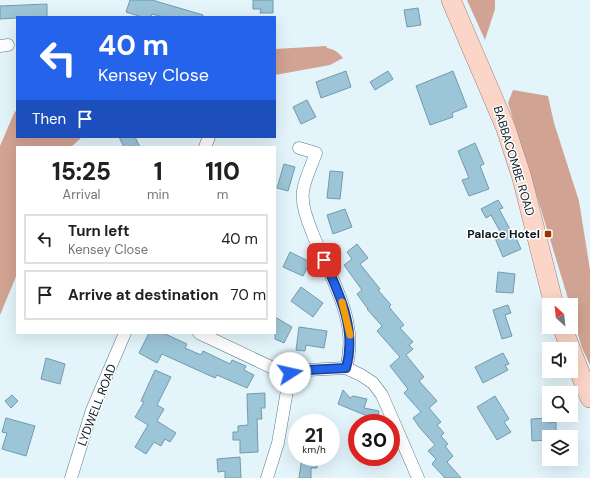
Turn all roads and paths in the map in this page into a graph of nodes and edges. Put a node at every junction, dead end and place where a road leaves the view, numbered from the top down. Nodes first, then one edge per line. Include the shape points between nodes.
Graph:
1 (451, 0) edge
2 (299, 148) dead end
3 (552, 298) edge
4 (125, 334) edge
5 (201, 334) edge
6 (578, 367) edge
7 (346, 368) junction
8 (290, 373) junction
9 (590, 398) edge
10 (71, 478) edge
11 (267, 478) edge
12 (418, 478) edge

1 - 3 main road, BABBACOMBE ROAD via 505,126 522,178
2 - 7 street via 316,153 303,191 304,206 346,317 350,334
4 - 10 street, LYDWELL ROAD via 92,410
5 - 8 street via 273,368
6 - 9 main road
7 - 8 street
7 - 12 street via 373,383 382,395
8 - 11 street via 278,443

